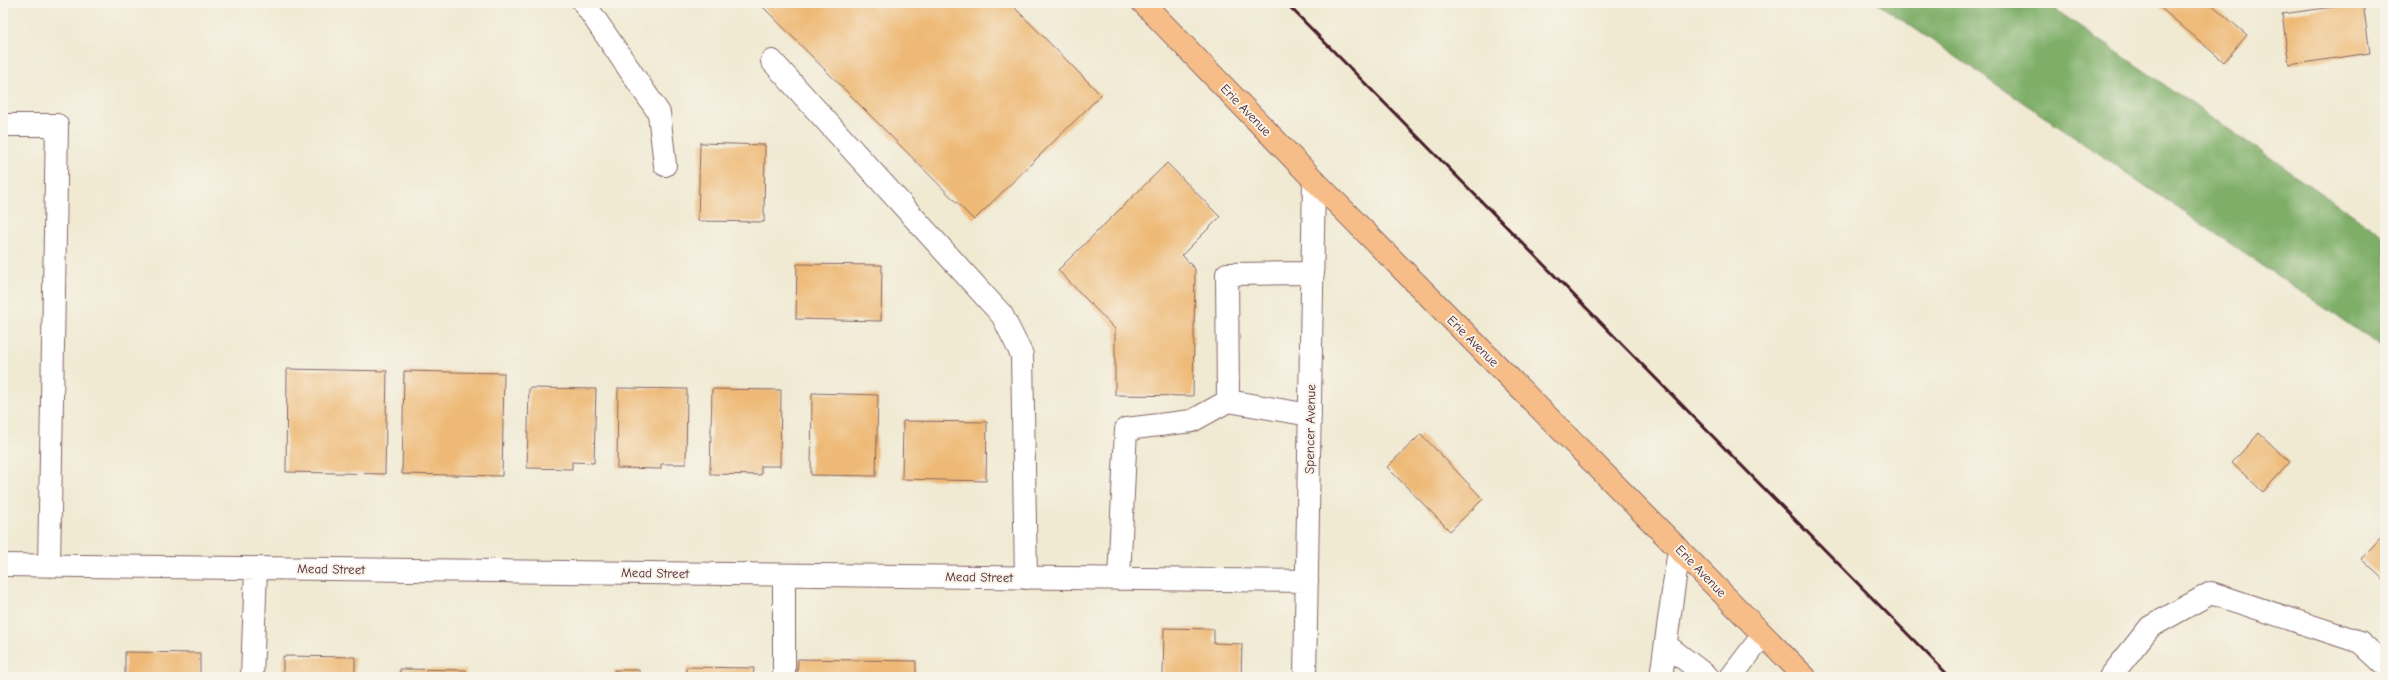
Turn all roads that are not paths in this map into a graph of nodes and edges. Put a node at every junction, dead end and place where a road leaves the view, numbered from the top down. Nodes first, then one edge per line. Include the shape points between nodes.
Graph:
1 (584, 3) edge
2 (1143, 3) edge
3 (772, 61) dead end
4 (3, 126) edge
5 (666, 165) dead end
6 (1314, 180) junction
7 (1313, 274) junction
8 (1228, 401) junction
9 (1310, 415) junction
10 (1679, 549) junction
11 (3, 566) edge
12 (49, 566) junction
13 (256, 568) junction
14 (784, 575) junction
15 (1026, 578) junction
16 (1119, 579) junction
17 (1307, 581) junction
18 (1763, 635) junction
19 (1666, 645) junction
20 (2385, 665) edge
21 (252, 677) edge
22 (784, 677) edge
23 (1305, 677) edge
24 (1661, 677) edge
25 (1708, 677) edge
26 (1731, 677) edge
27 (1805, 677) edge
28 (2110, 677) edge

1 - 5 street via 659,113
2 - 6 main road, Erie Avenue
3 - 15 street via 1002,315 1022,355
4 - 12 street via 57,125
6 - 7 street, Spencer Avenue
6 - 10 main road, Erie Avenue
7 - 8 street via 1227,274
7 - 9 street, Spencer Avenue
8 - 9 street
8 - 16 street via 1192,421 1126,429
9 - 17 street, Spencer Avenue
10 - 18 main road, Erie Avenue
10 - 19 street
11 - 12 street, Mead Street
12 - 13 street, Mead Street
13 - 14 street, Mead Street
13 - 21 street
14 - 15 street, Mead Street
14 - 22 street
15 - 16 street, Mead Street
16 - 17 street, Mead Street
17 - 23 street, Spencer Avenue
18 - 26 street
18 - 27 main road, Erie Avenue
19 - 24 street
19 - 25 street
20 - 28 street via 2360,642 2211,593 2150,627

